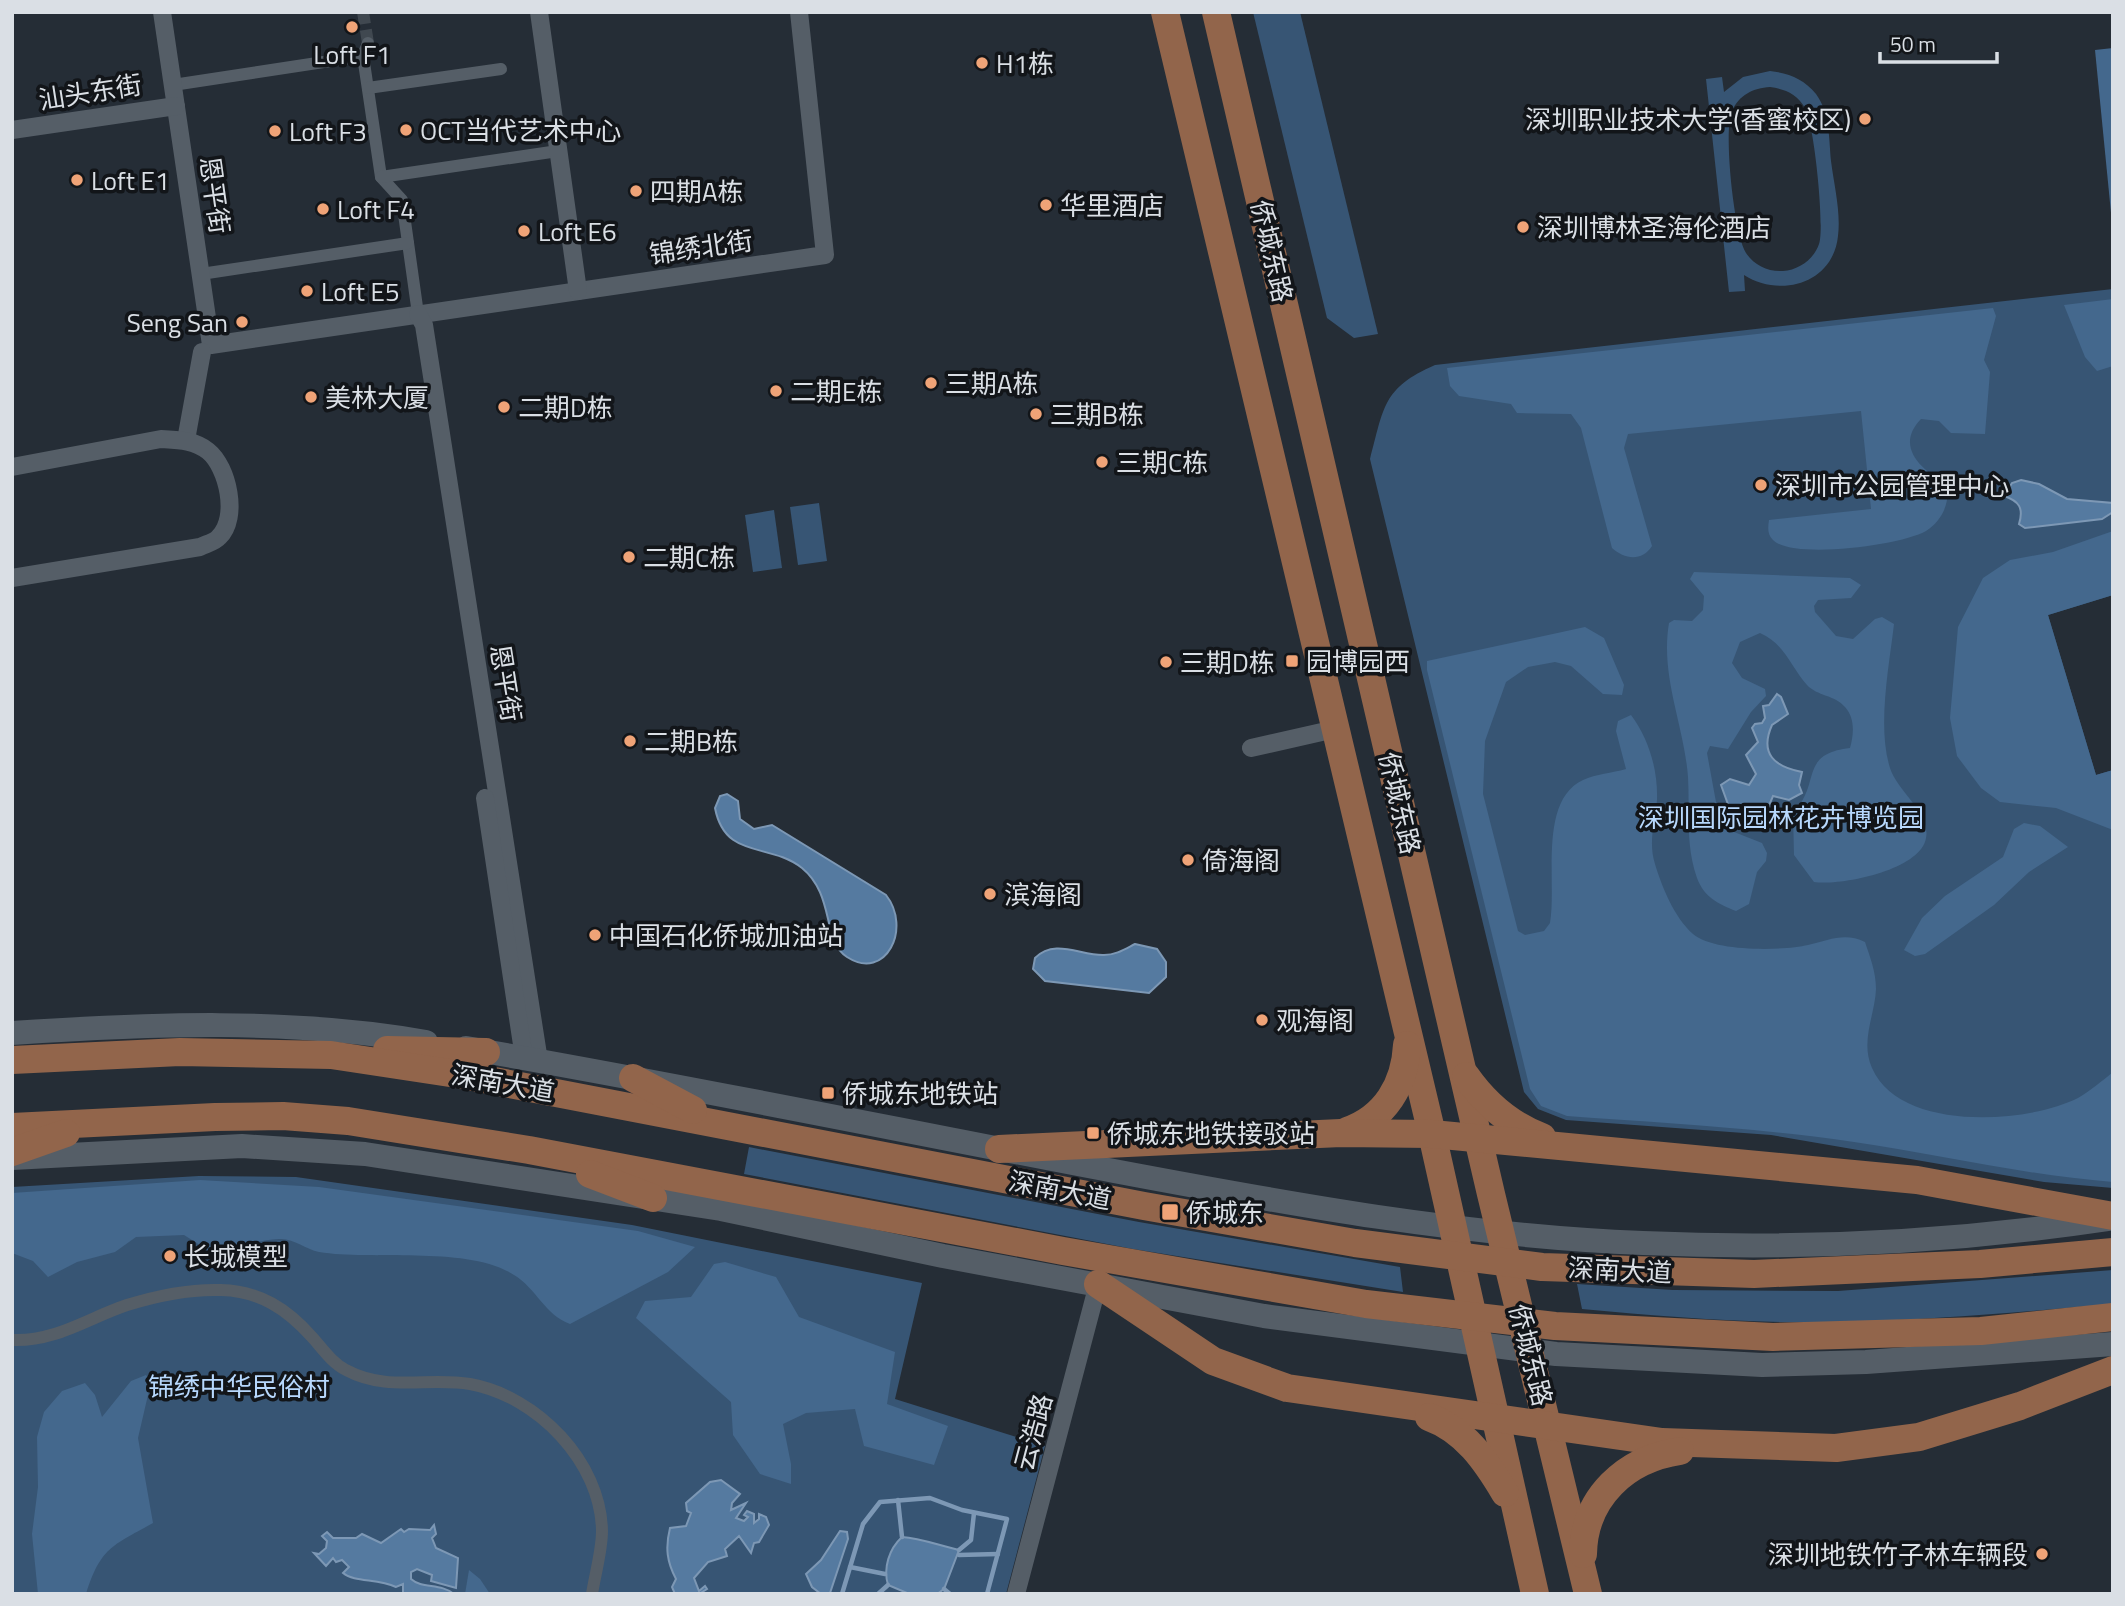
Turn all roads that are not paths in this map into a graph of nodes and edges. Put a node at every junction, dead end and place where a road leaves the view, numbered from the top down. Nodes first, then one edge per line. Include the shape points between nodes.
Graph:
1 (162, 12) edge
2 (539, 12) edge
3 (799, 12) edge
4 (1165, 12) edge
5 (1216, 12) edge
6 (368, 43) tunnel mouth
7 (363, 56) junction
8 (501, 68) dead end
9 (173, 85) junction
10 (368, 88) junction
11 (176, 106) junction
12 (12, 130) edge
13 (558, 150) junction
14 (382, 177) junction
15 (408, 243) junction
16 (201, 274) junction
17 (578, 291) junction
18 (418, 314) junction
19 (206, 348) junction
20 (184, 365) dead end
21 (186, 440) junction
22 (12, 467) edge
23 (12, 578) edge
24 (1335, 729) junction
25 (1251, 748) dead end
26 (1407, 1031) junction
27 (12, 1033) edge
28 (486, 1052) junction
29 (331, 1055) junction
30 (531, 1059) junction
31 (12, 1060) edge
32 (1462, 1070) junction
33 (634, 1078) junction
34 (96, 1122) junction
35 (717, 1123) junction
36 (12, 1127) edge
37 (1341, 1133) junction
38 (1432, 1134) junction
39 (1478, 1138) junction
40 (1564, 1145) junction
41 (999, 1149) junction
42 (529, 1150) junction
43 (12, 1152) edge
44 (12, 1158) edge
45 (653, 1198) junction
46 (2113, 1217) edge
47 (2113, 1252) edge
48 (1098, 1284) junction
49 (2113, 1317) edge
50 (12, 1340) edge
51 (2113, 1344) edge
52 (2113, 1370) edge
53 (1396, 1406) junction
54 (1495, 1420) junction
55 (1548, 1427) junction
56 (1721, 1445) junction
57 (1516, 1512) junction
58 (1585, 1585) edge
59 (592, 1594) edge
60 (1016, 1594) edge
61 (1535, 1594) edge

1 - 9 street, 恩平街
2 - 13 street
3 - 17 street, 锦绣北街 via 825,255
4 - 24 main road, 侨城东路
5 - 32 main road, 侨城东路
6 - 7 street
7 - 9 street
7 - 10 street
8 - 10 street
9 - 11 street, 恩平街
10 - 14 street
11 - 12 street, 汕头东街
11 - 16 street, 恩平街
13 - 14 street
13 - 17 street
14 - 15 street via 402,200
15 - 16 street
15 - 18 street
16 - 19 street, 恩平街
17 - 18 street, 锦绣北街
18 - 19 street
18 - 30 street, 恩平街 via 424,325
19 - 20 street
19 - 21 street, 恩平街
21 - 22 street via 161,439
21 - 23 street via 209,451 223,470 230,513 219,538 200,547
24 - 25 street
24 - 26 main road, 侨城东路
26 - 37 main road via 1406,1057 1395,1092 1372,1120
26 - 38 main road, 侨城东路
27 - 28 main road via 126,1026 316,1027
28 - 29 main road via 411,1048
28 - 30 main road
29 - 31 main road, 深南大道 via 180,1052
29 - 35 main road, 深南大道
30 - 33 main road
32 - 39 main road, 侨城东路
32 - 40 main road via 1478,1093 1513,1123
33 - 35 main road
33 - 41 main road
34 - 36 main road
34 - 42 main road via 283,1116 374,1125
34 - 43 main road
35 - 47 main road, 深南大道 via 1355,1243 1542,1267 1754,1274
37 - 38 main road
37 - 41 main road
38 - 39 main road
38 - 54 main road, 侨城东路
39 - 40 main road
39 - 55 main road, 侨城东路
40 - 46 main road via 1917,1180
41 - 46 main road via 1350,1213 1642,1244 1852,1243 2016,1233
42 - 45 main road
42 - 49 main road via 1366,1304 1542,1325 1773,1337 1980,1331
44 - 45 main road via 185,1147 299,1148
45 - 48 main road
48 - 51 main road via 1264,1317 1372,1332 1670,1362 1866,1362
48 - 53 main road via 1213,1361 1250,1377 1287,1388
48 - 60 street, 云浩路
50 - 59 street via 46,1339 127,1305 220,1290 273,1302 344,1369 370,1380 470,1384 522,1403 556,1430 595,1489 602,1531
52 - 56 main road via 2020,1406 1919,1437 1836,1448
53 - 54 main road
53 - 57 main road via 1459,1433 1490,1469
54 - 55 main road
54 - 57 main road, 侨城东路
55 - 56 main road
55 - 58 main road, 侨城东路
56 - 58 main road via 1665,1453 1626,1470 1609,1485 1587,1524
57 - 61 main road, 侨城东路

